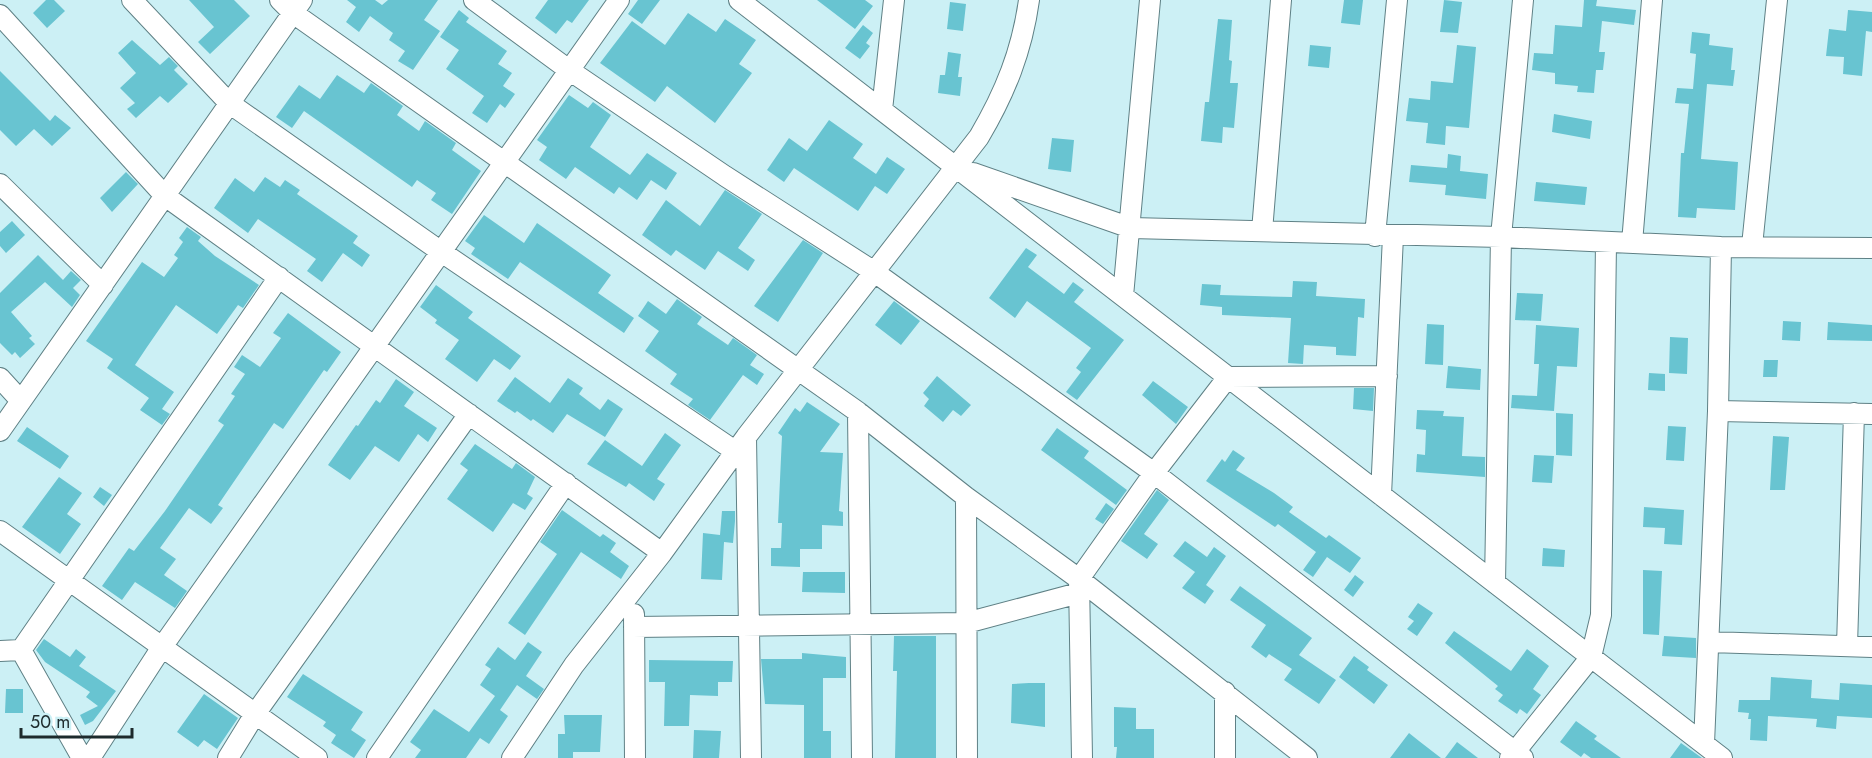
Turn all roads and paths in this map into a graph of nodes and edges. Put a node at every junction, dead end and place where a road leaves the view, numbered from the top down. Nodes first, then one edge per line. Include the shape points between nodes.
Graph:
1 (132, 0) edge
2 (474, 0) edge
3 (619, 0) edge
4 (739, 0) edge
5 (894, 0) edge
6 (1029, 0) edge
7 (1150, 0) edge
8 (1281, 0) edge
9 (1397, 0) edge
10 (1523, 0) edge
11 (1652, 0) edge
12 (1777, 0) edge
13 (292, 4) edge
14 (0, 15) edge
15 (569, 70) junction
16 (229, 104) junction
17 (882, 110) junction
18 (504, 160) junction
19 (955, 167) junction
20 (0, 184) edge
21 (165, 196) junction
22 (1131, 228) junction
23 (1262, 231) junction
24 (1384, 236) junction
25 (1501, 237) junction
26 (1606, 243) junction
27 (1632, 243) junction
28 (1752, 246) junction
29 (1721, 247) junction
30 (1872, 248) edge
31 (440, 251) junction
32 (873, 271) junction
33 (279, 278) junction
34 (102, 285) junction
35 (1123, 297) junction
36 (374, 346) junction
37 (800, 371) junction
38 (1387, 376) junction
39 (1227, 377) junction
40 (0, 378) edge
41 (21, 401) junction
42 (1718, 411) junction
43 (858, 412) junction
44 (469, 414) junction
45 (1863, 414) edge
46 (0, 431) edge
47 (740, 444) junction
48 (1154, 473) junction
49 (566, 483) junction
50 (1381, 495) junction
51 (966, 497) junction
52 (0, 531) edge
53 (662, 553) junction
54 (69, 581) junction
55 (1495, 583) junction
56 (1079, 586) junction
57 (633, 591) junction
58 (966, 623) junction
59 (860, 625) junction
60 (748, 626) junction
61 (634, 627) junction
62 (1709, 642) junction
63 (1847, 646) junction
64 (162, 647) junction
65 (1872, 647) edge
66 (21, 650) junction
67 (0, 651) edge
68 (1591, 657) junction
69 (1225, 693) junction
70 (255, 714) junction
71 (1704, 744) junction
72 (1516, 756) edge
73 (82, 758) edge
74 (90, 758) edge
75 (228, 758) edge
76 (317, 758) edge
77 (377, 758) edge
78 (512, 758) edge
79 (635, 758) edge
80 (750, 758) edge
81 (862, 758) edge
82 (967, 758) edge
83 (1082, 758) edge
84 (1225, 758) edge
85 (1307, 758) edge
86 (1722, 758) edge

1 - 16 street
2 - 15 street
3 - 15 street
4 - 17 street
5 - 17 street
6 - 19 street via 1014,69 997,108
7 - 22 street
8 - 23 street
9 - 24 street
10 - 25 street
11 - 27 street
12 - 28 street
13 - 16 street
13 - 18 street
14 - 21 street
15 - 18 street
15 - 32 street
16 - 21 street
16 - 31 street
17 - 19 street
18 - 31 street
18 - 37 street
19 - 22 street
19 - 32 street
19 - 35 street
20 - 34 street
21 - 33 street
21 - 34 street
22 - 23 street
22 - 35 street
23 - 24 street
24 - 25 street
24 - 38 street
25 - 26 street
25 - 55 street
26 - 27 street
26 - 68 street via 1601,615
27 - 29 street
28 - 29 street
28 - 30 street
29 - 42 street
31 - 36 street
31 - 47 street
32 - 37 street
32 - 48 street
33 - 36 street
33 - 54 street
34 - 41 street
35 - 39 street
36 - 44 street
36 - 64 street
37 - 43 street
37 - 47 street
38 - 39 street
38 - 50 street
39 - 48 street
39 - 50 street
40 - 41 street
41 - 46 street
42 - 45 street
42 - 62 street
43 - 51 street
43 - 59 street
44 - 49 street
44 - 70 street
45 - 63 street
47 - 53 street
47 - 60 street
48 - 56 street
48 - 72 street
49 - 53 street
49 - 77 street
50 - 55 street
51 - 56 street
51 - 58 street
52 - 54 street
53 - 57 street
54 - 64 street
54 - 66 street
55 - 68 street
56 - 58 street
56 - 69 street
56 - 83 street
57 - 61 street
57 - 78 street via 574,665
58 - 59 street
58 - 82 street
59 - 60 street
59 - 81 street
60 - 61 street
60 - 80 street
61 - 79 street
62 - 63 street
62 - 71 street
63 - 65 street
64 - 70 street
64 - 74 street
66 - 67 street
66 - 73 street
68 - 71 street
68 - 72 street
69 - 84 street
69 - 85 street
70 - 75 street
70 - 76 street
71 - 86 street

